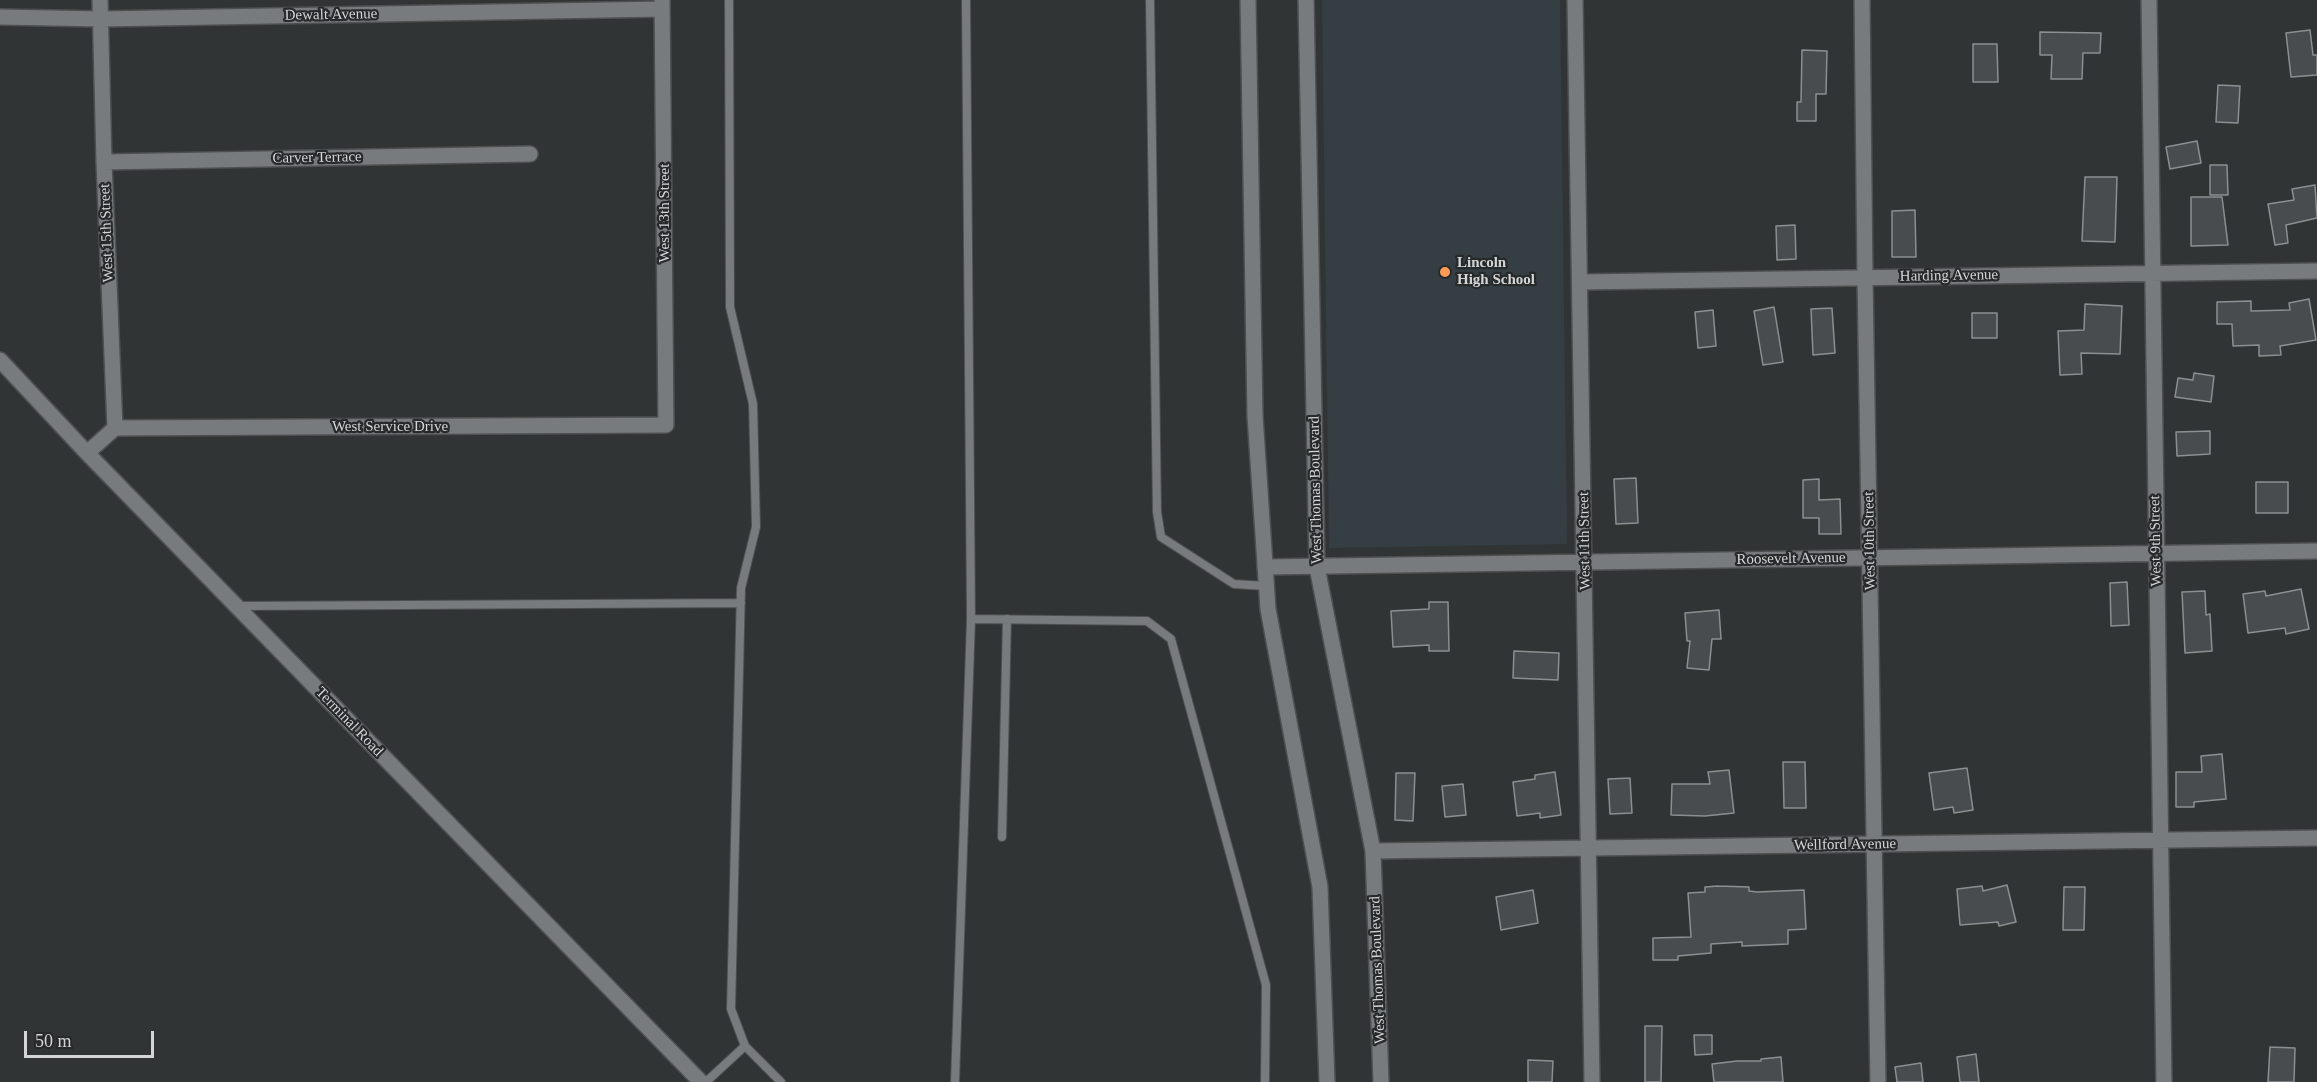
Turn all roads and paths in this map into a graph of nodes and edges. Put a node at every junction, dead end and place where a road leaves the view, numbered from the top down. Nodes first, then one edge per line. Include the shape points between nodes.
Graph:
1 (100, 0) edge
2 (729, 0) edge
3 (966, 0) edge
4 (1150, 0) edge
5 (1248, 0) edge
6 (1306, 0) edge
7 (1575, 0) edge
8 (1862, 0) edge
9 (2149, 0) edge
10 (662, 4) edge
11 (386, 7) edge
12 (0, 17) edge
13 (101, 19) junction
14 (530, 154) dead end
15 (104, 162) junction
16 (2317, 271) edge
17 (2152, 273) junction
18 (1864, 278) junction
19 (1581, 282) junction
20 (0, 360) edge
21 (666, 425) joint
22 (115, 428) junction
23 (87, 453) junction
24 (2317, 551) edge
25 (2156, 554) junction
26 (1870, 558) junction
27 (1585, 562) junction
28 (1265, 567) junction
29 (1317, 567) junction
30 (1266, 586) junction
31 (741, 603) junction
32 (236, 606) junction
33 (971, 618) junction
34 (1007, 619) junction
35 (1002, 837) dead end
36 (2317, 838) edge
37 (2161, 840) junction
38 (1875, 844) junction
39 (1589, 848) junction
40 (1373, 851) junction
41 (745, 1046) junction
42 (700, 1082) edge
43 (706, 1082) edge
44 (781, 1082) edge
45 (955, 1082) edge
46 (1265, 1082) edge
47 (1327, 1082) edge
48 (1382, 1082) edge
49 (1592, 1082) edge
50 (1878, 1082) edge
51 (2164, 1082) edge

1 - 13 street, West 15th Street
2 - 31 lane via 730,307 753,404 756,527
3 - 33 lane
4 - 30 lane via 1157,512 1161,537 1234,584
5 - 28 street via 1255,416
6 - 29 street, West Thomas Boulevard
7 - 19 street, West 11th Street
8 - 18 street, West 10th Street
9 - 17 street, West 9th Street
10 - 11 street, Dewalt Avenue
10 - 21 street, West 13th Street
11 - 13 street, Dewalt Avenue
12 - 13 street, Dewalt Avenue
13 - 15 street, West 15th Street
14 - 15 street, Carver Terrace
15 - 22 street, West 15th Street
16 - 17 street, Harding Avenue
17 - 18 street, Harding Avenue
17 - 25 street, West 9th Street
18 - 19 street, Harding Avenue
18 - 26 street, West 10th Street
19 - 27 street, West 11th Street
20 - 23 street, Terminal Road
21 - 22 street, West Service Drive
22 - 23 street
23 - 32 street, Terminal Road
24 - 25 street, Roosevelt Avenue
25 - 26 street, Roosevelt Avenue
25 - 37 street, West 9th Street
26 - 27 street, Roosevelt Avenue
26 - 38 street, West 10th Street
27 - 29 street, Roosevelt Avenue
27 - 39 street, West 11th Street
28 - 29 street, Roosevelt Avenue
28 - 30 street
29 - 40 street, West Thomas Boulevard
30 - 47 street via 1320,886
31 - 32 lane
31 - 41 lane via 731,1009
32 - 42 street, Terminal Road
33 - 34 lane
33 - 45 lane
34 - 35 lane
34 - 46 lane via 1147,621 1171,639 1266,984
36 - 37 street, Wellford Avenue
37 - 38 street, Wellford Avenue
37 - 51 street, West 9th Street
38 - 39 street, Wellford Avenue
38 - 50 street, West 10th Street
39 - 40 street, Wellford Avenue
39 - 49 street, West 11th Street
40 - 48 street, West Thomas Boulevard
41 - 43 lane
41 - 44 lane

